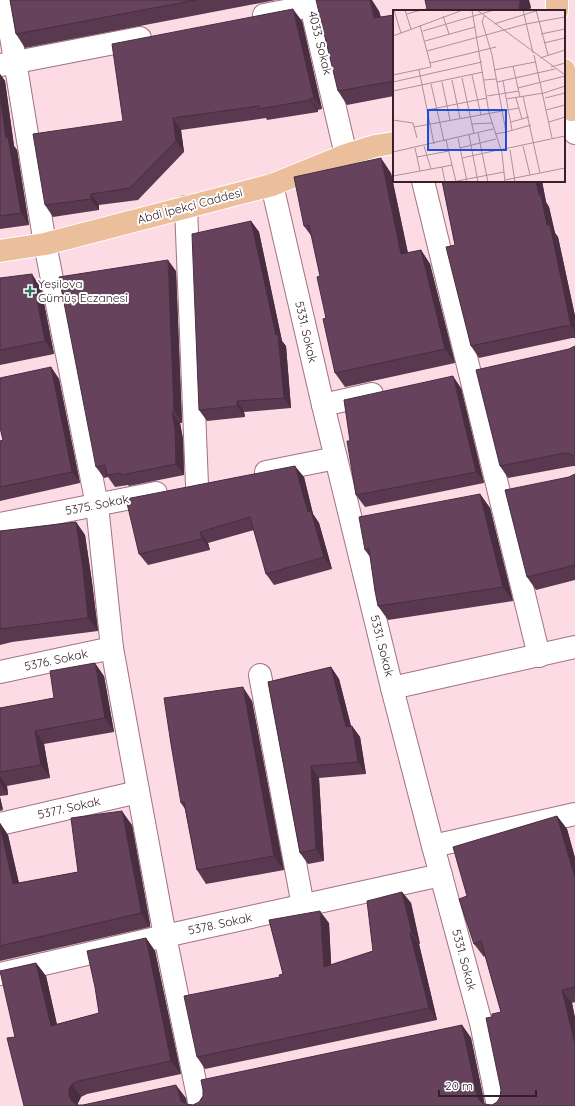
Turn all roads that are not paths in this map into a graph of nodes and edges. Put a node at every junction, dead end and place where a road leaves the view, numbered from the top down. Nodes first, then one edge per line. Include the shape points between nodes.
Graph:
1 (4, 0) edge
2 (310, 3) edge
3 (249, 18) edge
4 (163, 34) edge
5 (7, 64) edge
6 (567, 74) edge
7 (570, 111) edge
8 (575, 133) edge
9 (565, 136) edge
10 (388, 141) edge
11 (575, 151) edge
12 (346, 155) junction
13 (423, 182) edge
14 (272, 185) junction
15 (186, 207) junction
16 (46, 244) junction
17 (0, 251) edge
18 (69, 364) junction
19 (46, 368) edge
20 (492, 368) edge
21 (462, 375) junction
22 (392, 390) edge
23 (323, 405) junction
24 (336, 458) junction
25 (243, 476) edge
26 (522, 489) edge
27 (491, 495) junction
28 (97, 505) junction
29 (0, 524) edge
30 (575, 647) edge
31 (112, 648) junction
32 (539, 656) junction
33 (0, 672) edge
34 (260, 675) dead end
35 (392, 688) junction
36 (138, 792) junction
37 (575, 814) edge
38 (0, 824) edge
39 (433, 846) junction
40 (441, 875) junction
41 (303, 906) junction
42 (165, 936) junction
43 (0, 974) edge
44 (481, 1023) junction
45 (458, 1028) edge
46 (218, 1078) edge
47 (187, 1085) junction
48 (200, 1106) edge
49 (498, 1106) edge

1 - 5 street
2 - 3 street, 4033. Sokak
2 - 12 street, 4033. Sokak
4 - 5 street
5 - 16 street
6 - 7 main road
7 - 8 street
9 - 11 street
10 - 12 main road, Abdi İpekçi Caddesi
12 - 14 main road, Abdi İpekçi Caddesi
13 - 21 street
14 - 15 main road, Abdi İpekçi Caddesi
14 - 23 street, 5331. Sokak
15 - 16 main road, Abdi İpekçi Caddesi
15 - 28 street, 5375. Sokak via 191,486
16 - 17 main road, Abdi İpekçi Caddesi
16 - 18 street
18 - 19 street
18 - 28 street
20 - 21 street
21 - 27 street
22 - 23 street
23 - 24 street, 5331. Sokak
24 - 25 street
24 - 35 street, 5331. Sokak via 359,521
26 - 27 street
27 - 32 street
28 - 29 street, 5375. Sokak
28 - 31 street
30 - 32 street
31 - 33 street, 5376. Sokak
31 - 36 street
32 - 35 street
34 - 41 street
35 - 39 street, 5331. Sokak
36 - 38 street, 5377. Sokak
36 - 42 street
37 - 39 street
39 - 40 street, 5331. Sokak
40 - 41 street, 5378. Sokak
40 - 44 street, 5331. Sokak
41 - 42 street, 5378. Sokak
42 - 43 street, 5378. Sokak
42 - 47 street
44 - 45 street
44 - 49 street, 5331. Sokak
46 - 47 street
47 - 48 street

